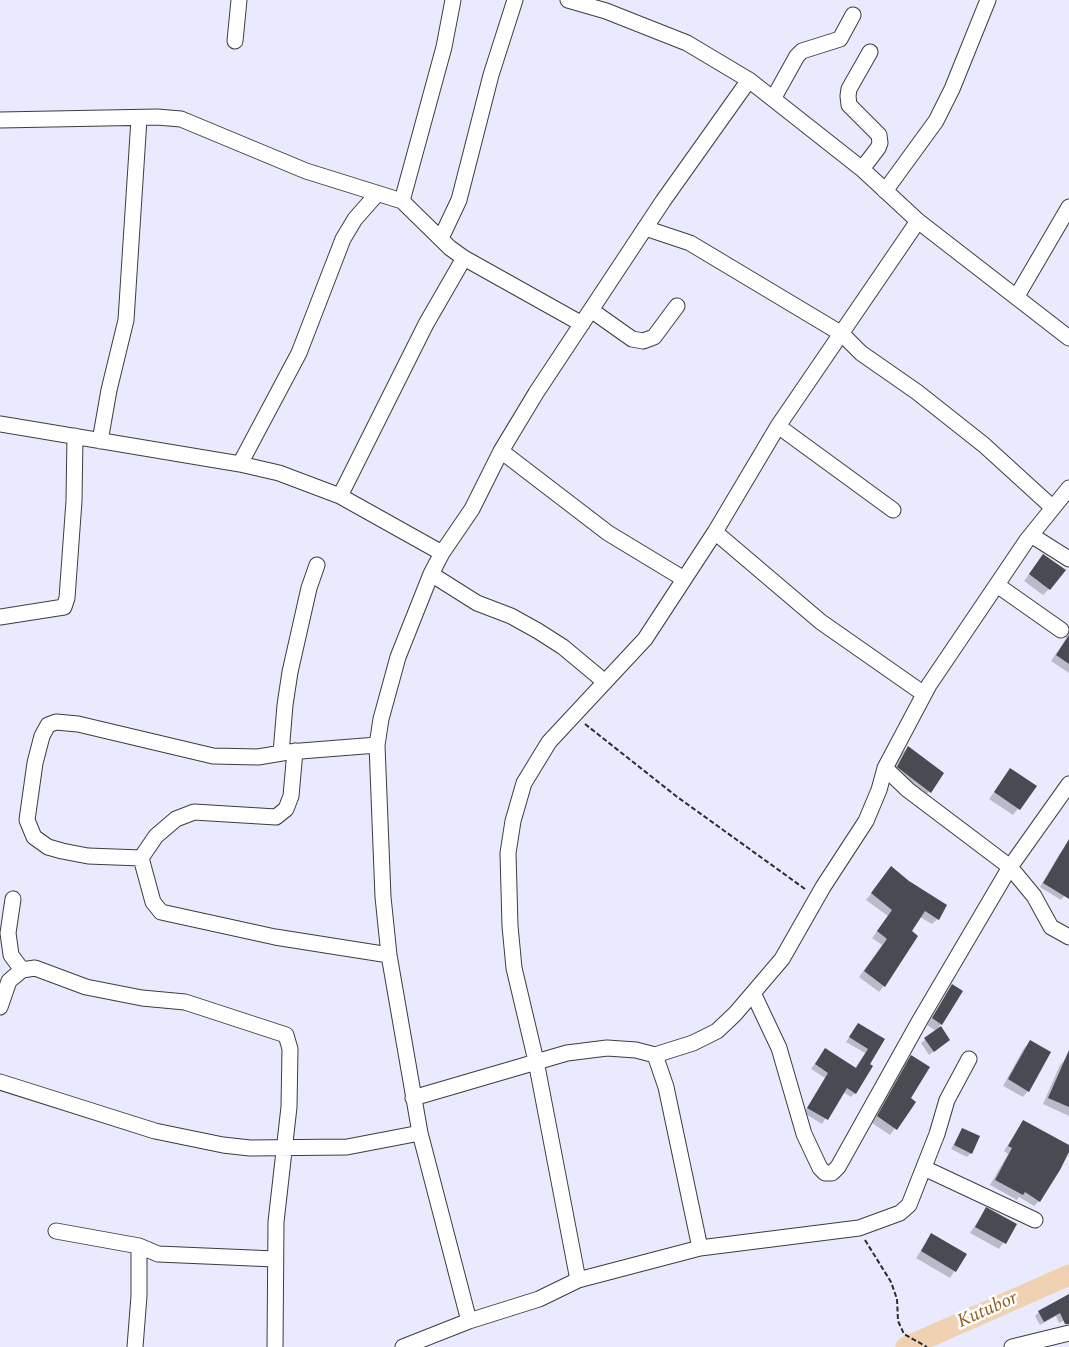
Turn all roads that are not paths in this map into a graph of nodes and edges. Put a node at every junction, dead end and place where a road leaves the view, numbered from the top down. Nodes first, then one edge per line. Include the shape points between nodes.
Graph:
1 (239, 0) edge
2 (453, 0) edge
3 (515, 0) edge
4 (568, 0) edge
5 (988, 0) edge
6 (853, 15) dead end
7 (236, 41) dead end
8 (870, 52) dead end
9 (749, 80) junction
10 (773, 99) junction
11 (139, 119) junction
12 (0, 120) edge
13 (862, 169) junction
14 (885, 191) junction
15 (377, 194) junction
16 (402, 201) junction
17 (1069, 207) edge
18 (918, 222) junction
19 (645, 228) junction
20 (441, 238) junction
21 (464, 258) junction
22 (1017, 296) junction
23 (677, 306) dead end
24 (591, 310) junction
25 (582, 324) junction
26 (842, 334) junction
27 (1069, 338) edge
28 (0, 424) edge
29 (778, 426) junction
30 (75, 436) junction
31 (100, 441) junction
32 (501, 451) junction
33 (240, 464) junction
34 (1069, 488) edge
35 (340, 496) junction
36 (1052, 507) junction
37 (893, 510) dead end
38 (715, 532) junction
39 (1031, 535) junction
40 (442, 553) junction
41 (1069, 559) edge
42 (317, 565) dead end
43 (431, 574) junction
44 (684, 579) junction
45 (997, 585) junction
46 (0, 617) edge
47 (1061, 630) dead end
48 (605, 682) junction
49 (924, 694) junction
50 (377, 745) junction
51 (288, 752) junction
52 (884, 768) junction
53 (1069, 784) edge
54 (142, 858) junction
55 (1010, 867) junction
56 (13, 899) dead end
57 (1069, 937) edge
58 (389, 955) junction
59 (22, 970) junction
60 (753, 993) junction
61 (0, 1007) edge
62 (655, 1055) junction
63 (969, 1059) dead end
64 (536, 1061) junction
65 (0, 1082) edge
66 (413, 1098) junction
67 (420, 1133) junction
68 (283, 1146) junction
69 (924, 1168) junction
70 (1035, 1220) dead end
71 (56, 1230) dead end
72 (139, 1246) junction
73 (700, 1248) junction
74 (275, 1258) junction
75 (578, 1280) junction
76 (468, 1321) junction
77 (1069, 1332) edge
78 (413, 1346) edge
79 (135, 1347) edge
80 (275, 1347) edge
81 (1012, 1347) edge

1 - 7 street
2 - 16 street via 444,47
3 - 20 street via 491,75 459,200
4 - 9 street via 687,43
5 - 14 street via 936,121
6 - 10 street via 840,39 802,51 797,56
8 - 13 street via 848,96 850,105 879,135 878,148
9 - 10 street
9 - 19 street
10 - 13 street
11 - 12 street
11 - 15 street via 181,119 306,171
11 - 31 street via 126,320
13 - 14 street
14 - 18 street
15 - 16 street
15 - 33 street via 354,219 343,239 299,353
16 - 20 street
17 - 22 street
18 - 22 street
18 - 26 street
19 - 24 street
19 - 26 street via 690,243
20 - 21 street
21 - 25 street
21 - 35 street via 426,324
22 - 27 street
23 - 24 street via 654,337 643,342 632,339
24 - 25 street
25 - 32 street
26 - 29 street
26 - 36 street via 861,353 918,392 984,445
28 - 30 street
29 - 37 street
29 - 38 street
30 - 31 street
30 - 46 street via 74,501 64,607
31 - 33 street
32 - 40 street via 472,509
32 - 44 street via 608,533
33 - 35 street via 278,473
34 - 36 street
35 - 40 street
36 - 39 street
38 - 44 street
38 - 49 street via 821,622
39 - 41 street
39 - 45 street
40 - 43 street
42 - 51 street via 290,672 285,705
43 - 48 street via 477,603 538,631
43 - 50 street via 398,657
44 - 48 street via 645,640
45 - 47 street
45 - 49 street
48 - 64 street via 549,742 524,783 513,821 508,853 514,968
49 - 52 street
50 - 51 street
50 - 58 street via 383,897
51 - 54 street via 291,796 286,809 276,817 194,812 176,819 156,836
51 - 54 street via 258,757 213,756 78,724 56,722 48,726 35,763 27,820 34,837 48,847 62,851 88,856
52 - 55 street
52 - 60 street via 866,822 782,959
53 - 55 street
54 - 58 street via 152,902 161,912 275,937
55 - 57 street via 1034,896 1051,927
55 - 60 street via 832,1173 825,1173 820,1168 804,1134 779,1048
56 - 59 street via 9,941 11,955
58 - 66 street
59 - 61 street via 9,981
59 - 68 street via 35,968 86,987 185,1002 286,1035 290,1049 289,1107
60 - 62 street via 717,1031 693,1043
62 - 64 street via 607,1048
62 - 73 street via 666,1086
63 - 69 street via 946,1100
64 - 66 street
64 - 75 street
65 - 68 street via 155,1131 223,1145 250,1148
66 - 67 street
67 - 68 street via 346,1147
67 - 76 street
68 - 74 street
69 - 70 street
69 - 73 street via 909,1205 900,1213 859,1228
71 - 72 street
72 - 74 street via 158,1254
72 - 79 street
73 - 75 street
74 - 80 street
75 - 76 street via 539,1300
76 - 78 street
77 - 81 street

